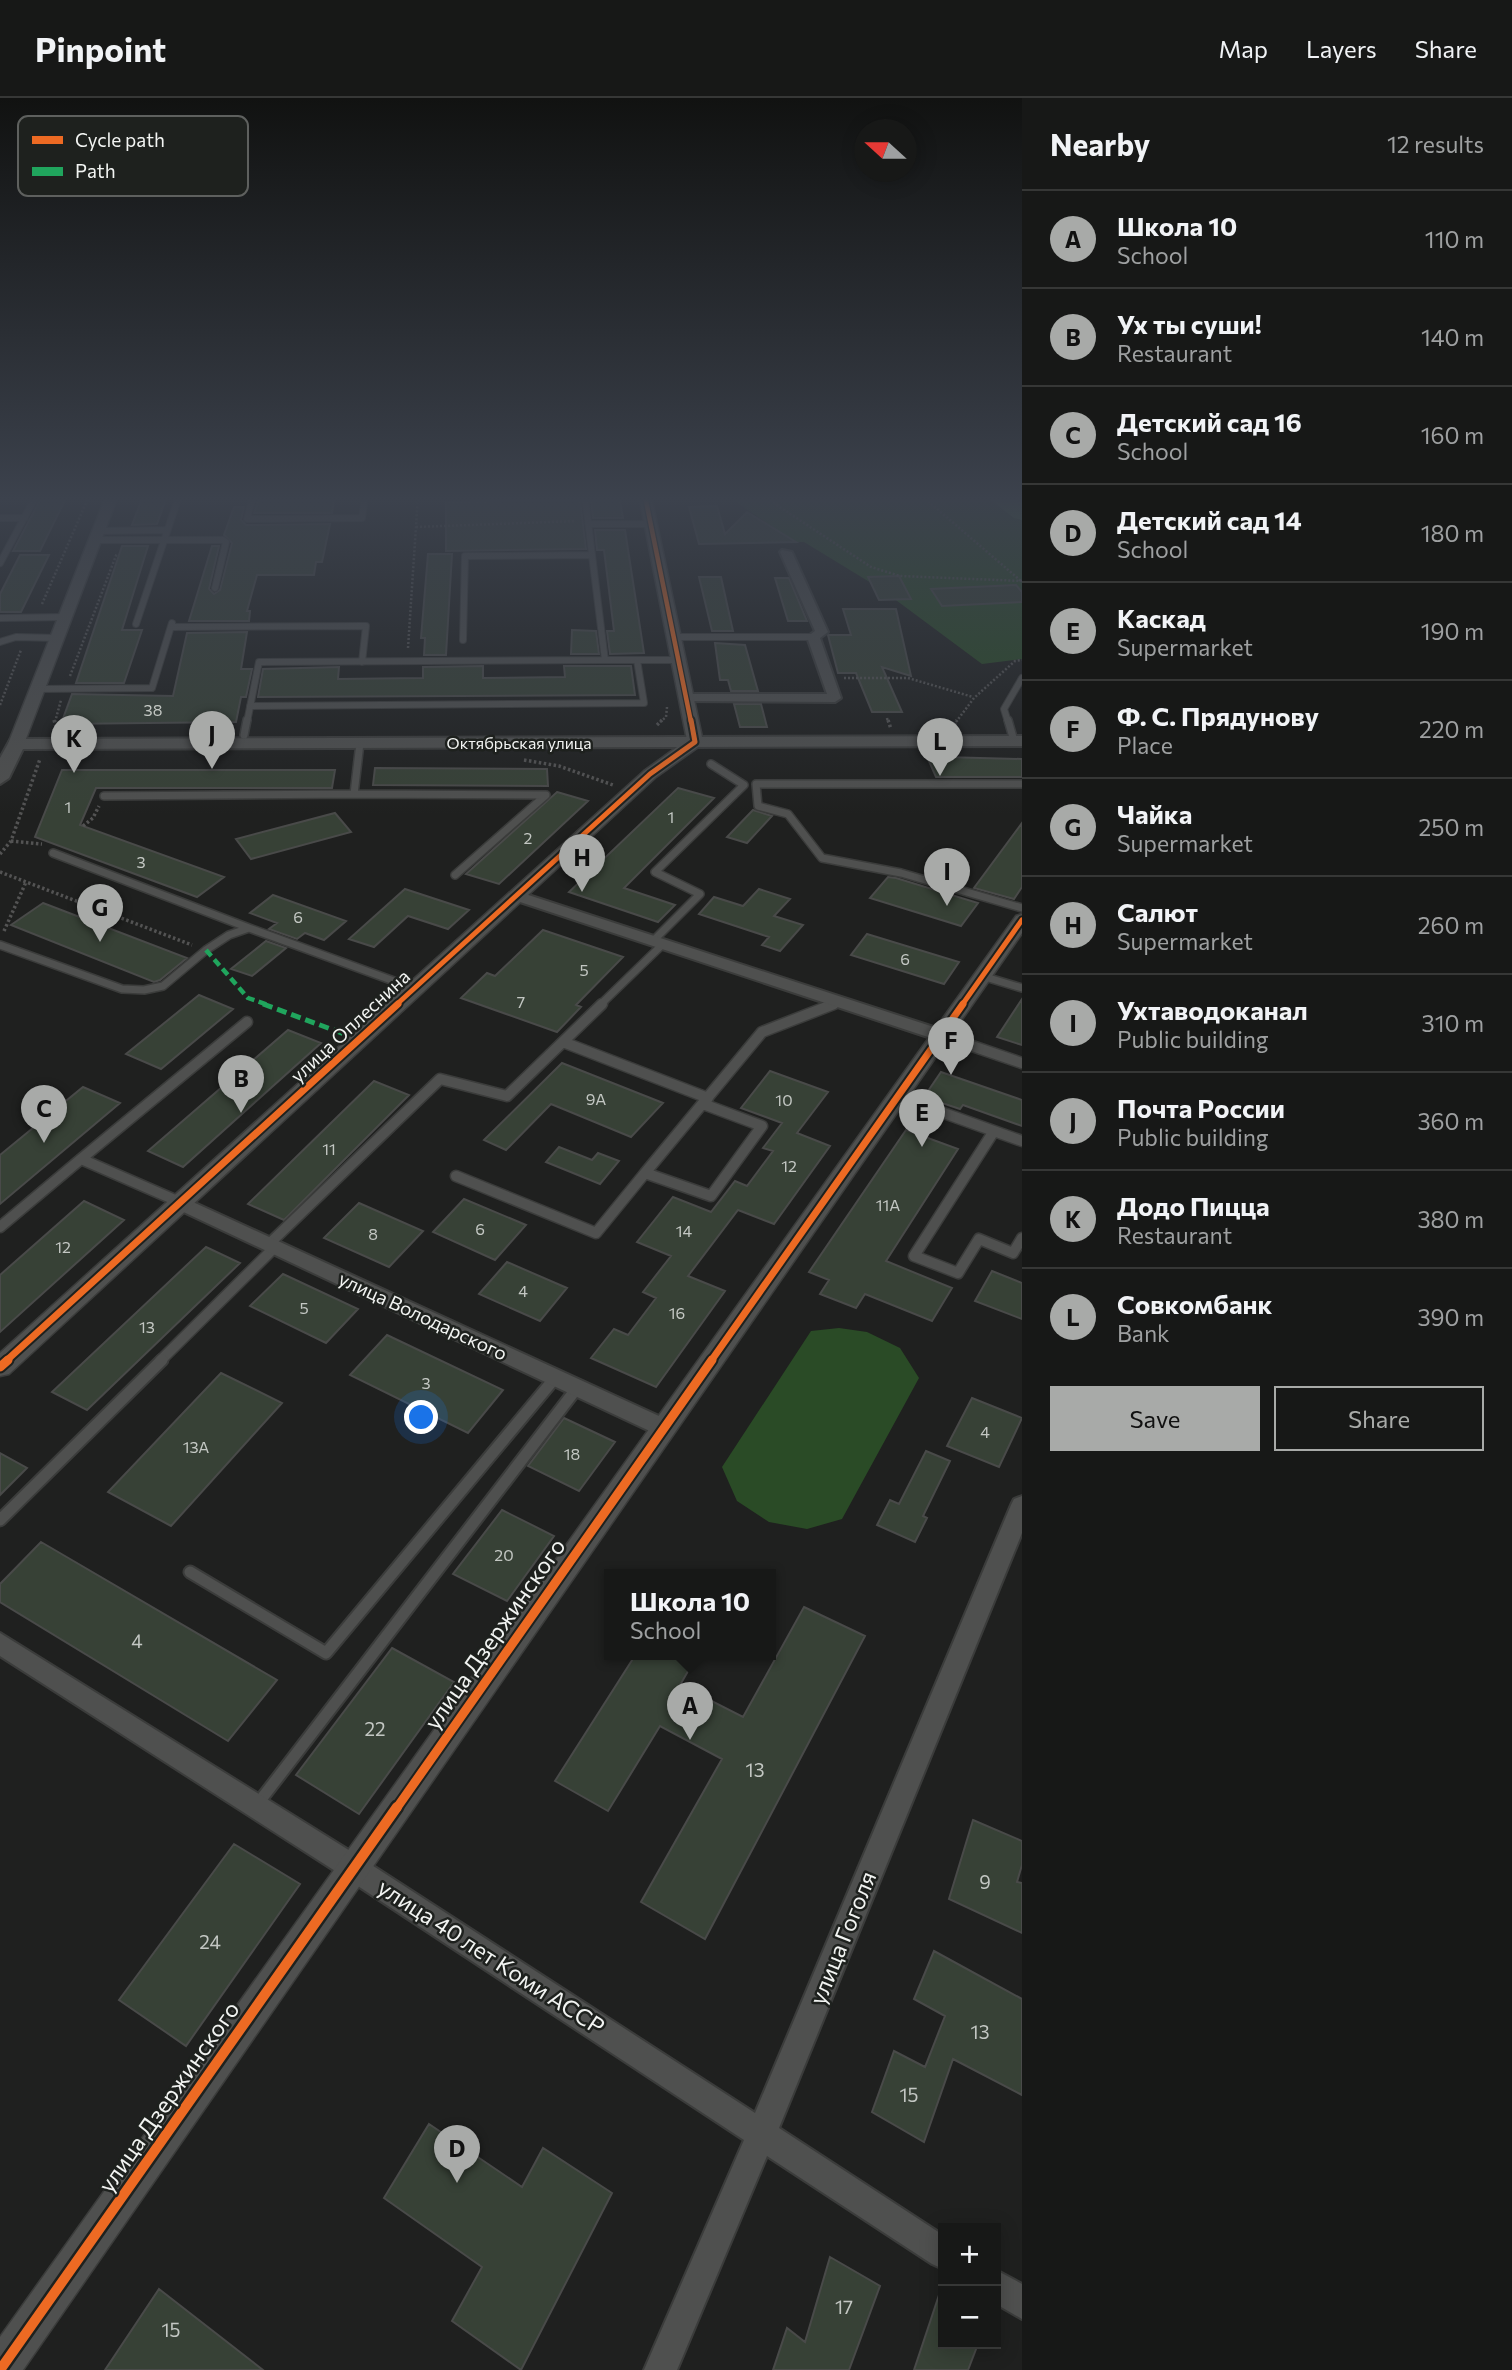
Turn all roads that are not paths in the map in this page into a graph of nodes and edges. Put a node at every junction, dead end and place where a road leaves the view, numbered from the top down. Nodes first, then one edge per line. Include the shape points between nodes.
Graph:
1 (71, 602) edge
2 (143, 602) edge
3 (464, 602) edge
4 (598, 602) edge
5 (667, 602) edge
6 (809, 602) edge
7 (65, 617) junction
8 (0, 618) edge
9 (136, 624) dead end
10 (674, 637) junction
11 (813, 637) junction
12 (57, 638) junction
13 (464, 640) dead end
14 (0, 642) edge
15 (605, 660) junction
16 (637, 660) junction
17 (679, 660) junction
18 (362, 662) junction
19 (1022, 678) edge
20 (37, 689) junction
21 (687, 698) junction
22 (250, 706) junction
23 (244, 735) dead end
24 (1018, 741) edge
25 (695, 742) junction
26 (360, 743) junction
27 (16, 744) junction
28 (711, 764) dead end
29 (0, 778) edge
30 (1022, 784) edge
31 (354, 794) junction
32 (104, 796) road end
33 (53, 853) dead end
34 (456, 875) dead end
35 (516, 896) junction
36 (1022, 908) edge
37 (1022, 920) edge
38 (249, 928) junction
39 (658, 943) junction
40 (0, 946) edge
41 (982, 976) junction
42 (413, 988) junction
43 (1022, 988) edge
44 (838, 1002) junction
45 (247, 1022) dead end
46 (940, 1035) junction
47 (563, 1042) junction
48 (1022, 1063) edge
49 (899, 1097) junction
50 (705, 1101) junction
51 (994, 1131) junction
52 (1022, 1140) edge
53 (81, 1159) junction
54 (645, 1173) junction
55 (456, 1176) dead end
56 (182, 1203) junction
57 (0, 1227) edge
58 (1022, 1238) edge
59 (272, 1245) junction
60 (0, 1367) edge
61 (555, 1378) junction
62 (577, 1388) junction
63 (664, 1428) junction
64 (1022, 1505) edge
65 (0, 1520) edge
66 (190, 1572) dead end
67 (0, 1643) edge
68 (256, 1806) junction
69 (353, 1868) junction
70 (762, 2133) junction
71 (938, 2250) edge
72 (1001, 2289) edge
73 (1022, 2303) edge
74 (0, 2370) edge
75 (660, 2370) edge

1 - 7 street
2 - 9 lane
3 - 13 lane
4 - 15 lane
5 - 10 street
6 - 11 street via 822,632
7 - 8 lane
7 - 12 street
10 - 11 lane
10 - 17 street
11 - 21 street via 835,698
12 - 14 lane
12 - 20 street
15 - 16 lane
15 - 18 lane
16 - 17 lane
16 - 22 lane via 643,703
17 - 21 street
18 - 20 lane via 366,626 171,625 152,688
18 - 22 lane via 259,662
19 - 24 lane via 1004,709
20 - 27 street
21 - 25 street
22 - 23 lane
24 - 25 main road, Октябрьская улица
25 - 26 main road, Октябрьская улица
25 - 35 street, улица Оплеснина via 650,774
26 - 27 main road, Октябрьская улица
26 - 31 lane
27 - 29 main road
28 - 39 lane via 744,785 655,872 700,894
30 - 36 lane via 756,784 758,806 788,814 822,858 901,873
31 - 32 lane
31 - 34 lane via 546,795
33 - 38 lane
35 - 39 street
35 - 42 street, улица Оплеснина
37 - 41 street, улица Дзержинского
38 - 40 lane via 206,950 163,986 144,990 122,989
38 - 42 lane
39 - 44 street
39 - 47 lane
41 - 43 lane
41 - 46 street, улица Дзержинского
42 - 56 street, улица Оплеснина
44 - 46 street
44 - 50 lane via 762,1032
45 - 53 lane
46 - 48 lane
46 - 49 street, улица Дзержинского
47 - 50 lane
47 - 59 lane via 507,1096 440,1079
49 - 51 lane
49 - 63 street, улица Дзержинского
50 - 54 lane
50 - 54 lane via 762,1126 711,1196
51 - 52 lane
51 - 58 lane via 914,1256 958,1273 979,1239 1013,1253
53 - 56 lane
53 - 57 lane
54 - 55 lane via 596,1233
56 - 59 street, улица Володарского
56 - 60 street, улица Оплеснина
59 - 61 street, улица Володарского
59 - 65 lane
61 - 62 street, улица Володарского
61 - 66 lane via 326,1653
62 - 63 street, улица Володарского
62 - 68 lane
63 - 69 street, улица Дзержинского
64 - 70 street, улица Гоголя
67 - 68 street, улица 40 лет Коми АССР
68 - 69 street, улица 40 лет Коми АССР
69 - 70 street, улица 40 лет Коми АССР
69 - 74 street, улица Дзержинского
70 - 71 street, улица 40 лет Коми АССР
70 - 75 street, улица Гоголя
72 - 73 street

